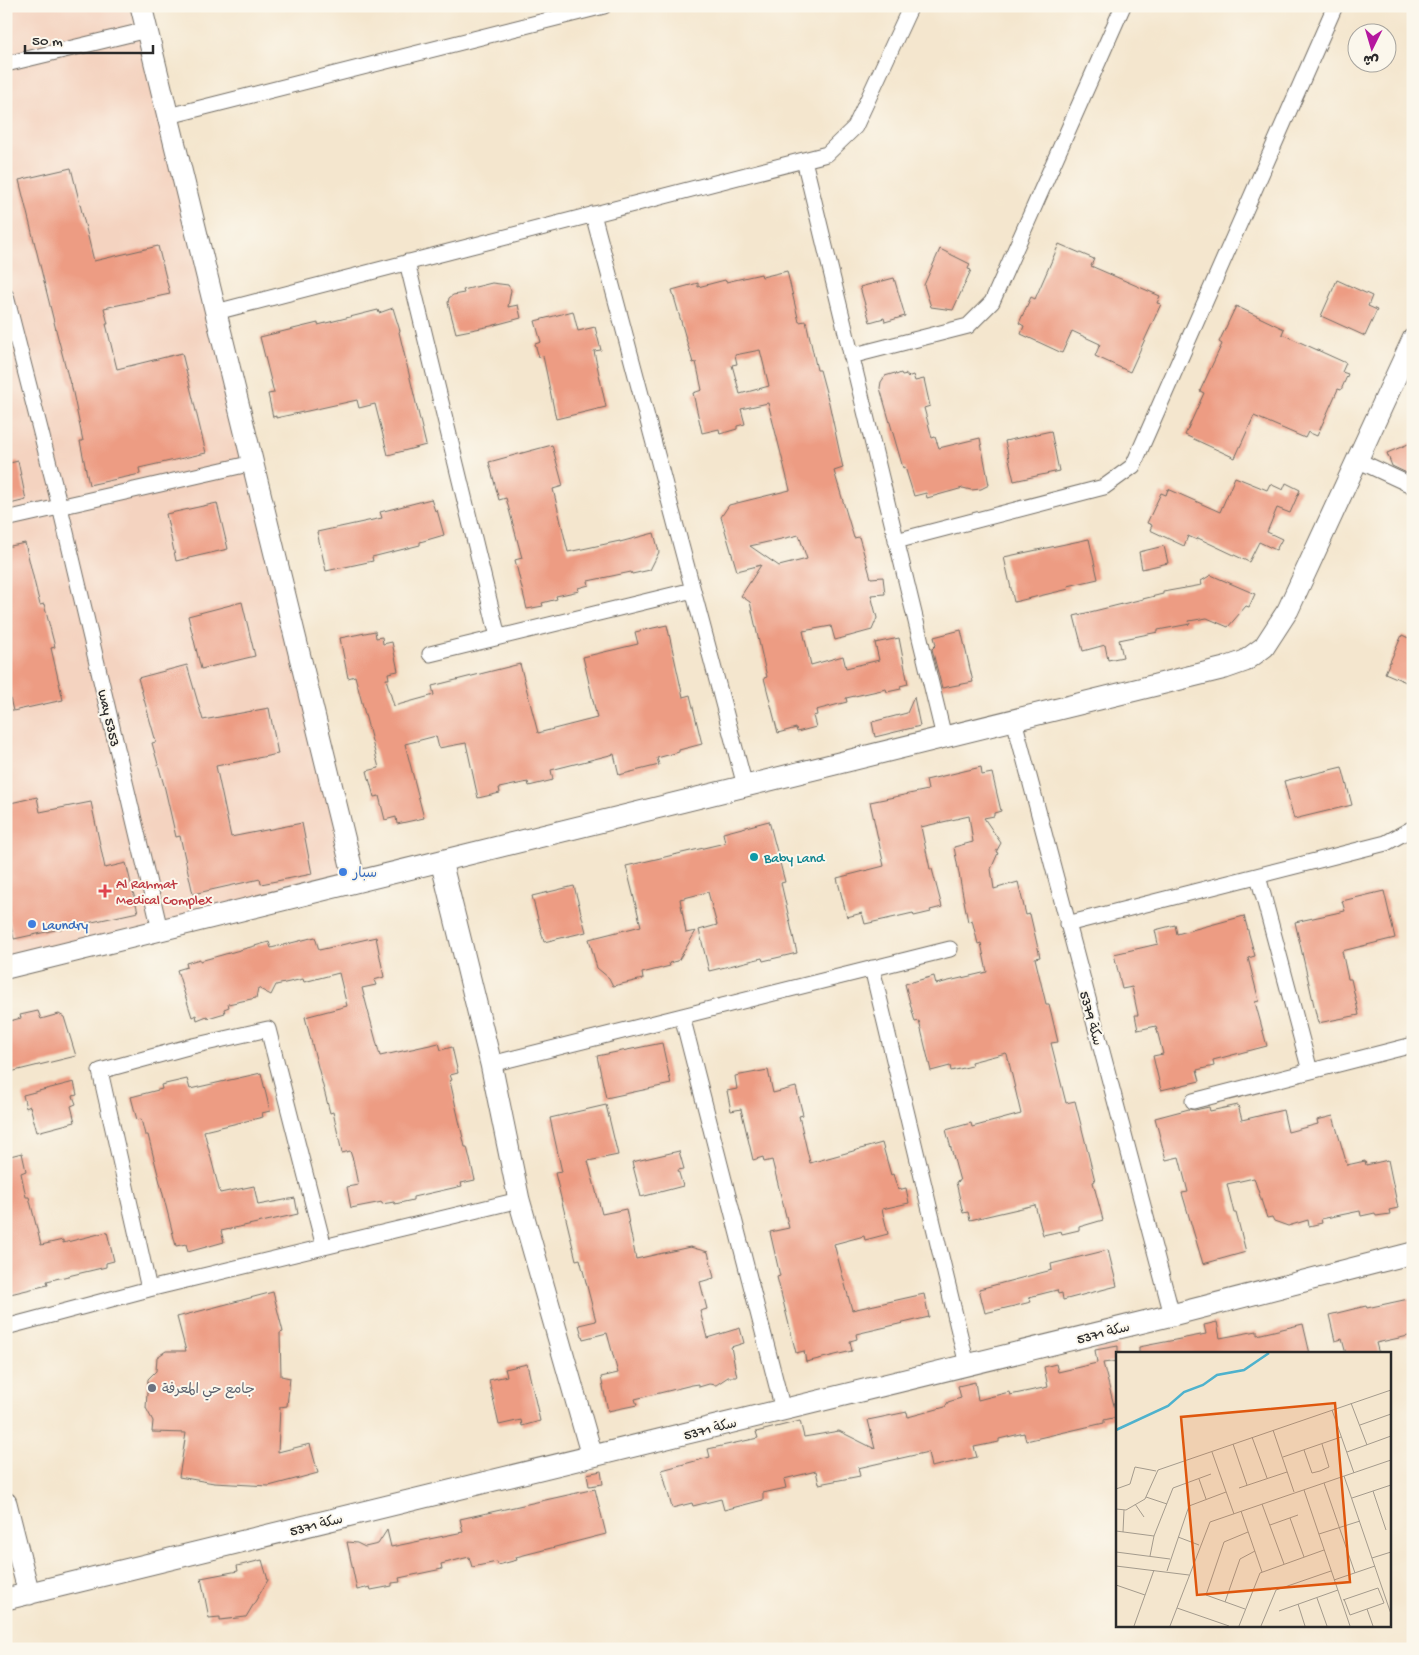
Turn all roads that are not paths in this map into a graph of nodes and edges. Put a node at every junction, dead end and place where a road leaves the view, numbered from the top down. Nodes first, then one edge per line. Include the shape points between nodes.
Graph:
1 (142, 6) edge
2 (604, 6) edge
3 (911, 6) edge
4 (1123, 6) edge
5 (1335, 6) edge
6 (147, 30) junction
7 (6, 64) edge
8 (168, 116) junction
9 (804, 160) junction
10 (593, 214) junction
11 (407, 262) junction
12 (6, 296) edge
13 (216, 312) junction
14 (1413, 339) edge
15 (851, 356) junction
16 (1357, 460) junction
17 (253, 463) junction
18 (1413, 486) edge
19 (60, 507) junction
20 (6, 519) edge
21 (896, 541) junction
22 (693, 590) junction
23 (498, 637) junction
24 (430, 654) dead end
25 (1014, 720) junction
26 (944, 737) junction
27 (745, 786) junction
28 (1413, 828) edge
29 (441, 860) junction
30 (1258, 876) junction
31 (355, 882) junction
32 (1067, 924) junction
33 (160, 930) junction
34 (950, 949) dead end
35 (6, 968) edge
36 (872, 968) junction
37 (682, 1016) junction
38 (1413, 1045) edge
39 (491, 1064) junction
40 (1310, 1071) junction
41 (1194, 1101) dead end
42 (518, 1200) junction
43 (324, 1247) junction
44 (1413, 1253) edge
45 (149, 1289) junction
46 (1172, 1315) junction
47 (6, 1327) edge
48 (967, 1365) junction
49 (783, 1410) junction
50 (592, 1456) junction
51 (6, 1503) edge
52 (29, 1594) junction
53 (6, 1599) edge

1 - 6 street
2 - 8 street
3 - 9 street via 854,127 827,154
4 - 15 street via 992,302 968,326
5 - 21 street via 1133,466 1104,487
6 - 7 street
6 - 8 street
8 - 13 street
9 - 10 street
9 - 15 street
10 - 11 street
10 - 22 street
11 - 13 street
11 - 23 street
12 - 19 street, way 5353
13 - 17 street
14 - 16 street
15 - 21 street
16 - 18 street
16 - 25 street via 1288,610 1264,647 1245,661 1224,668
17 - 19 street
17 - 31 street
19 - 20 street
19 - 33 street, way 5353
21 - 26 street
22 - 23 street
22 - 27 street
23 - 24 street
25 - 26 street
25 - 32 street, سكة 5379
26 - 27 street
27 - 29 street
28 - 30 street via 1386,843
29 - 31 street
29 - 39 street
30 - 32 street
30 - 40 street
31 - 33 street
32 - 46 street, سكة 5379
33 - 35 street
34 - 36 street
36 - 37 street
36 - 48 street
37 - 39 street
37 - 49 street
38 - 40 street
39 - 42 street
40 - 41 street
42 - 43 street
42 - 50 street
43 - 45 street
43 - 45 street via 268,1029 188,1048 100,1071
44 - 46 street, سكة 5371
45 - 47 street
46 - 48 street, سكة 5371
48 - 49 street, سكة 5371
49 - 50 street, سكة 5371
50 - 52 street, سكة 5371
51 - 52 street
52 - 53 street, سكة 5371

